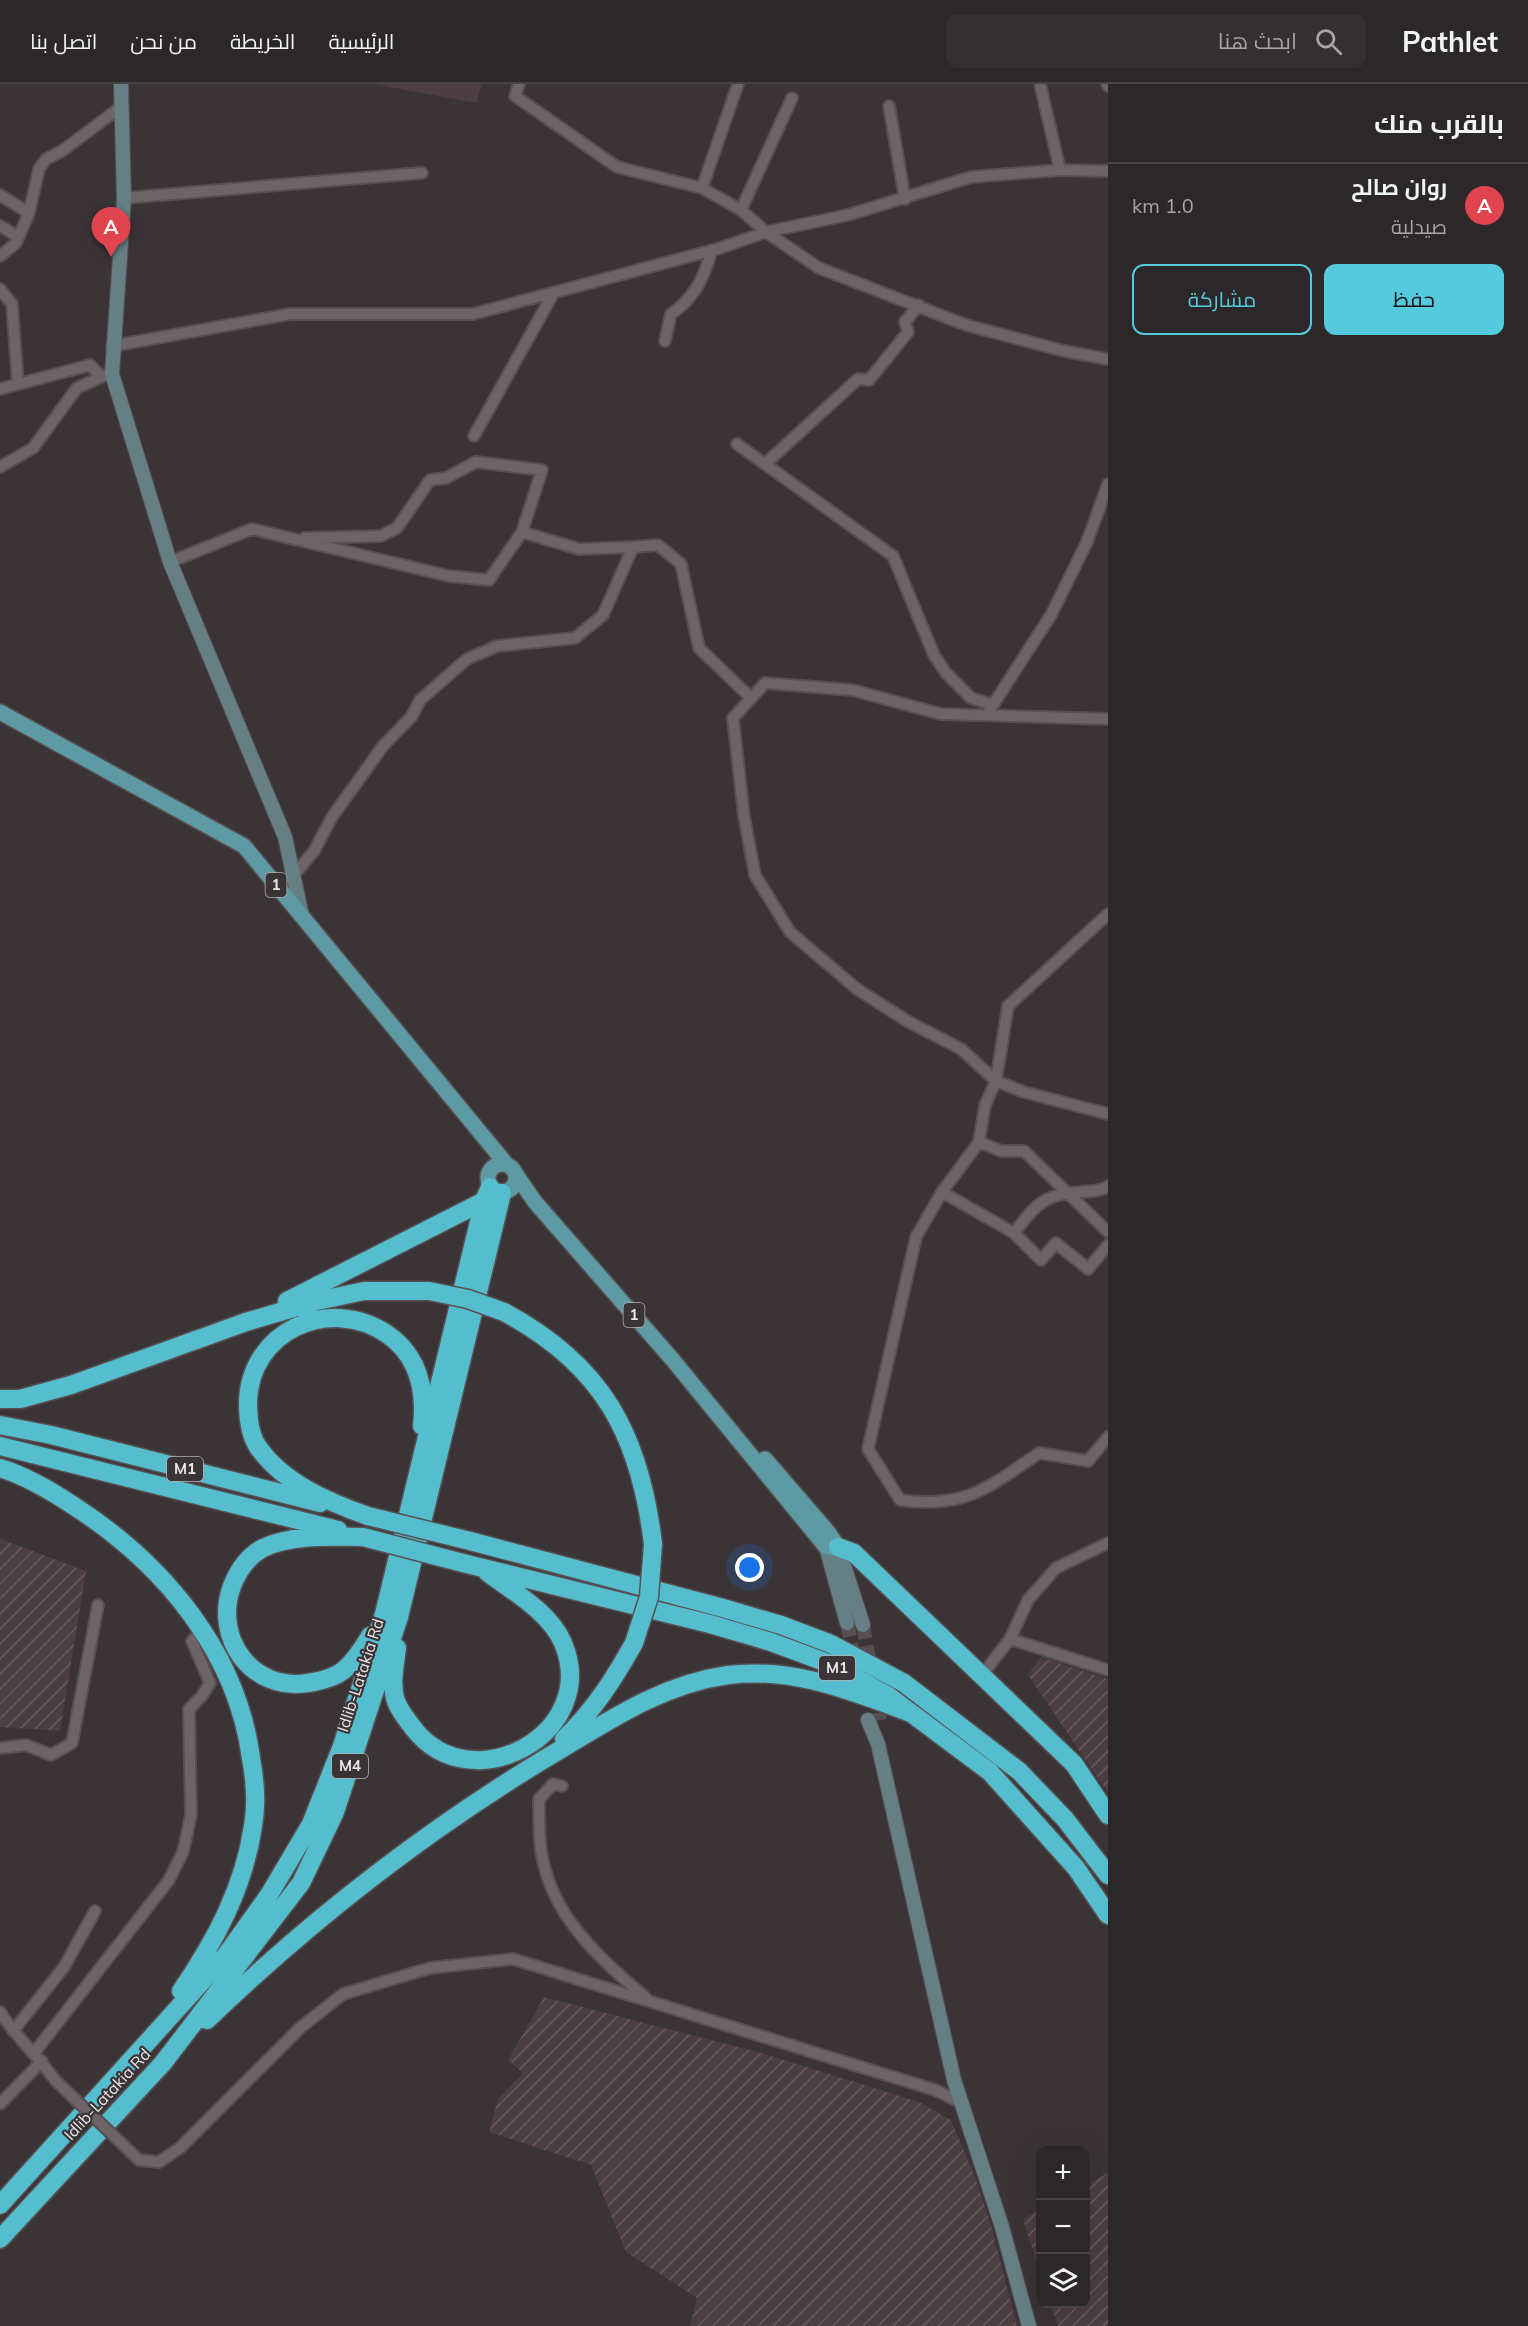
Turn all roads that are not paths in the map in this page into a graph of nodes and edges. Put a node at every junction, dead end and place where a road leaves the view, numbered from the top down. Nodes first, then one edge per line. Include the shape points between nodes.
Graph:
1 (121, 84) edge
2 (519, 84) edge
3 (738, 84) edge
4 (1040, 84) edge
5 (792, 98) dead end
6 (122, 106) junction
7 (889, 106) dead end
8 (1060, 170) junction
9 (1108, 171) edge
10 (422, 173) dead end
11 (702, 188) junction
12 (0, 195) edge
13 (124, 198) junction
14 (905, 199) junction
15 (741, 210) junction
16 (28, 213) junction
17 (0, 226) edge
18 (766, 232) junction
19 (17, 236) junction
20 (712, 250) junction
21 (0, 256) edge
22 (0, 289) edge
23 (554, 292) junction
24 (919, 305) junction
25 (665, 341) dead end
26 (112, 346) junction
27 (1108, 359) edge
28 (107, 375) junction
29 (18, 384) junction
30 (0, 389) edge
31 (474, 436) dead end
32 (737, 444) dead end
33 (765, 464) junction
34 (0, 467) edge
35 (1108, 484) edge
36 (522, 532) junction
37 (292, 538) junction
38 (633, 547) junction
39 (170, 562) junction
40 (751, 698) junction
41 (993, 705) junction
42 (0, 712) edge
43 (985, 716) junction
44 (1108, 719) edge
45 (293, 876) junction
46 (1108, 914) edge
47 (302, 916) junction
48 (996, 1081) junction
49 (1108, 1114) edge
50 (485, 1140) junction
51 (979, 1142) junction
52 (511, 1169) junction
53 (1108, 1186) edge
54 (495, 1189) junction
55 (942, 1192) junction
56 (1065, 1193) junction
57 (535, 1202) junction
58 (1108, 1232) edge
59 (1014, 1233) junction
60 (1108, 1245) edge
61 (246, 1322) junction
62 (0, 1399) edge
63 (0, 1425) edge
64 (1108, 1437) edge
65 (0, 1446) edge
66 (0, 1468) edge
67 (415, 1493) junction
68 (368, 1516) junction
69 (363, 1537) junction
70 (1108, 1543) edge
71 (832, 1547) junction
72 (472, 1565) junction
73 (98, 1605) dead end
74 (391, 1616) junction
75 (847, 1623) tunnel mouth
76 (863, 1625) tunnel mouth
77 (202, 1630) junction
78 (1010, 1639) junction
79 (1108, 1670) edge
80 (982, 1676) junction
81 (908, 1712) junction
82 (874, 1720) tunnel mouth
83 (0, 1748) edge
84 (510, 1779) junction
85 (562, 1786) dead end
86 (1108, 1815) edge
87 (1108, 1875) edge
88 (95, 1911) dead end
89 (1108, 1915) edge
90 (651, 2001) junction
91 (0, 2012) edge
92 (13, 2031) junction
93 (141, 2051) junction
94 (38, 2057) junction
95 (163, 2063) junction
96 (962, 2103) junction
97 (0, 2104) edge
98 (0, 2205) edge
99 (0, 2239) edge
100 (1029, 2326) edge

1 - 6 street
2 - 11 street via 515,96 617,167
3 - 11 street
4 - 8 street
5 - 15 street
6 - 13 street
6 - 16 street via 46,159 36,178
7 - 14 street
8 - 9 street
8 - 14 street via 971,177
10 - 13 street
11 - 15 street
12 - 16 street
13 - 26 street
14 - 18 street
15 - 18 street
16 - 19 street
17 - 19 street
18 - 20 street
18 - 24 street via 819,268
19 - 21 street via 16,243
20 - 23 street
20 - 25 street via 702,280 684,306 671,314
22 - 29 street via 12,304
23 - 26 street via 473,314 290,314
23 - 31 street
24 - 27 street via 966,325
24 - 33 street via 905,322 908,332 869,380 858,379
26 - 28 street
28 - 29 street via 90,365
28 - 34 street via 77,388 33,448
28 - 39 street
29 - 30 street
32 - 33 street
33 - 41 street via 893,556 934,655 946,673 971,698
35 - 41 street via 1087,542 1051,615
36 - 37 street via 489,580 449,576
36 - 37 street via 542,470 476,462 446,478 430,480 398,528 381,536
36 - 38 street via 579,549
37 - 39 street via 252,528
38 - 40 street via 658,544 681,564 699,648
38 - 45 street via 603,615 575,638 497,646 467,659 420,700 412,716 383,746 332,817 314,851
39 - 45 street via 285,837
40 - 43 street via 765,683 852,690 941,714
40 - 48 street via 733,718 744,816 755,875 790,932 858,989 961,1049
41 - 43 street
42 - 47 main road, 1 via 244,846
43 - 44 street
45 - 47 street
46 - 48 street via 1008,1006
47 - 50 main road, 1
48 - 49 street
48 - 51 street via 985,1105
50 - 52 main road, 1
50 - 54 main road
51 - 55 street
51 - 56 street via 1001,1151 1024,1151
52 - 54 main road via 515,1183
52 - 54 main road via 495,1166
52 - 57 main road, 1
53 - 56 street
54 - 57 main road, 1
54 - 61 highway
54 - 67 highway, Idlib-Latakia Rd / M4
54 - 74 highway, Idlib-Latakia Rd / M4
55 - 59 street
55 - 64 street via 916,1237 868,1449 900,1500 929,1504 985,1491 1040,1453 1088,1461
56 - 58 street
56 - 59 street via 1038,1203
57 - 71 main road, 1 via 731,1430 752,1444 828,1532
59 - 60 street via 1041,1260 1056,1243 1088,1269
61 - 62 highway via 71,1385 20,1399
61 - 84 highway, bridge via 364,1291 429,1291 468,1299 504,1312 559,1345 588,1374 609,1403 639,1467 648,1504 653,1544 649,1596 634,1643 607,1691 564,1739
63 - 68 highway, M1
65 - 69 highway, M1
66 - 77 highway via 58,1496 129,1546 160,1576
67 - 68 highway via 424,1394 415,1365 398,1341 373,1324 344,1317 318,1318 293,1327 272,1343 257,1364 248,1389 248,1418 256,1445 275,1468 340,1506
67 - 74 highway, Idlib-Latakia Rd / M4
68 - 87 highway, M1, bridge via 723,1608 831,1644 904,1683 1019,1771 1065,1819
69 - 72 highway, M1, bridge
69 - 74 highway via 285,1540 262,1549 244,1563 235,1579 226,1601 226,1624 246,1664 273,1681 298,1685 324,1681 344,1670
70 - 78 street via 1056,1568 1028,1600
71 - 75 street
71 - 76 street
71 - 80 highway via 854,1553
72 - 74 highway via 548,1621 562,1641 570,1668 568,1692 560,1713 544,1734 526,1748 505,1757 460,1758 420,1736 395,1699
72 - 81 highway, M1 via 771,1642 833,1665 887,1695
73 - 83 street via 72,1743 51,1755 26,1745
74 - 93 highway, Idlib-Latakia Rd / M4 via 311,1824 226,1955
74 - 95 highway, Idlib-Latakia Rd / M4 via 335,1812 301,1883
77 - 93 highway via 227,1671 240,1706 255,1782 254,1824 233,1900 211,1947
77 - 94 street via 192,1641 210,1683 189,1709 191,1815 183,1852 169,1880
78 - 79 street
78 - 80 street
80 - 86 highway via 1074,1764
81 - 84 highway via 839,1687 784,1674 729,1675 684,1684 652,1696
81 - 89 highway, M1 via 990,1772 1076,1868
82 - 96 street
84 - 95 highway via 364,1884 257,1972
85 - 90 street via 553,1785 539,1799 541,1850 549,1880 565,1917 606,1964
88 - 92 street via 64,1967
90 - 94 street, bridge via 513,1959 430,1968 343,1994 300,2028 180,2148 159,2162 139,2160 55,2080
90 - 96 street via 935,2090
91 - 92 street
92 - 94 street
93 - 98 highway, Idlib-Latakia Rd / M4
94 - 97 street
95 - 99 highway, Idlib-Latakia Rd / M4
96 - 100 street

